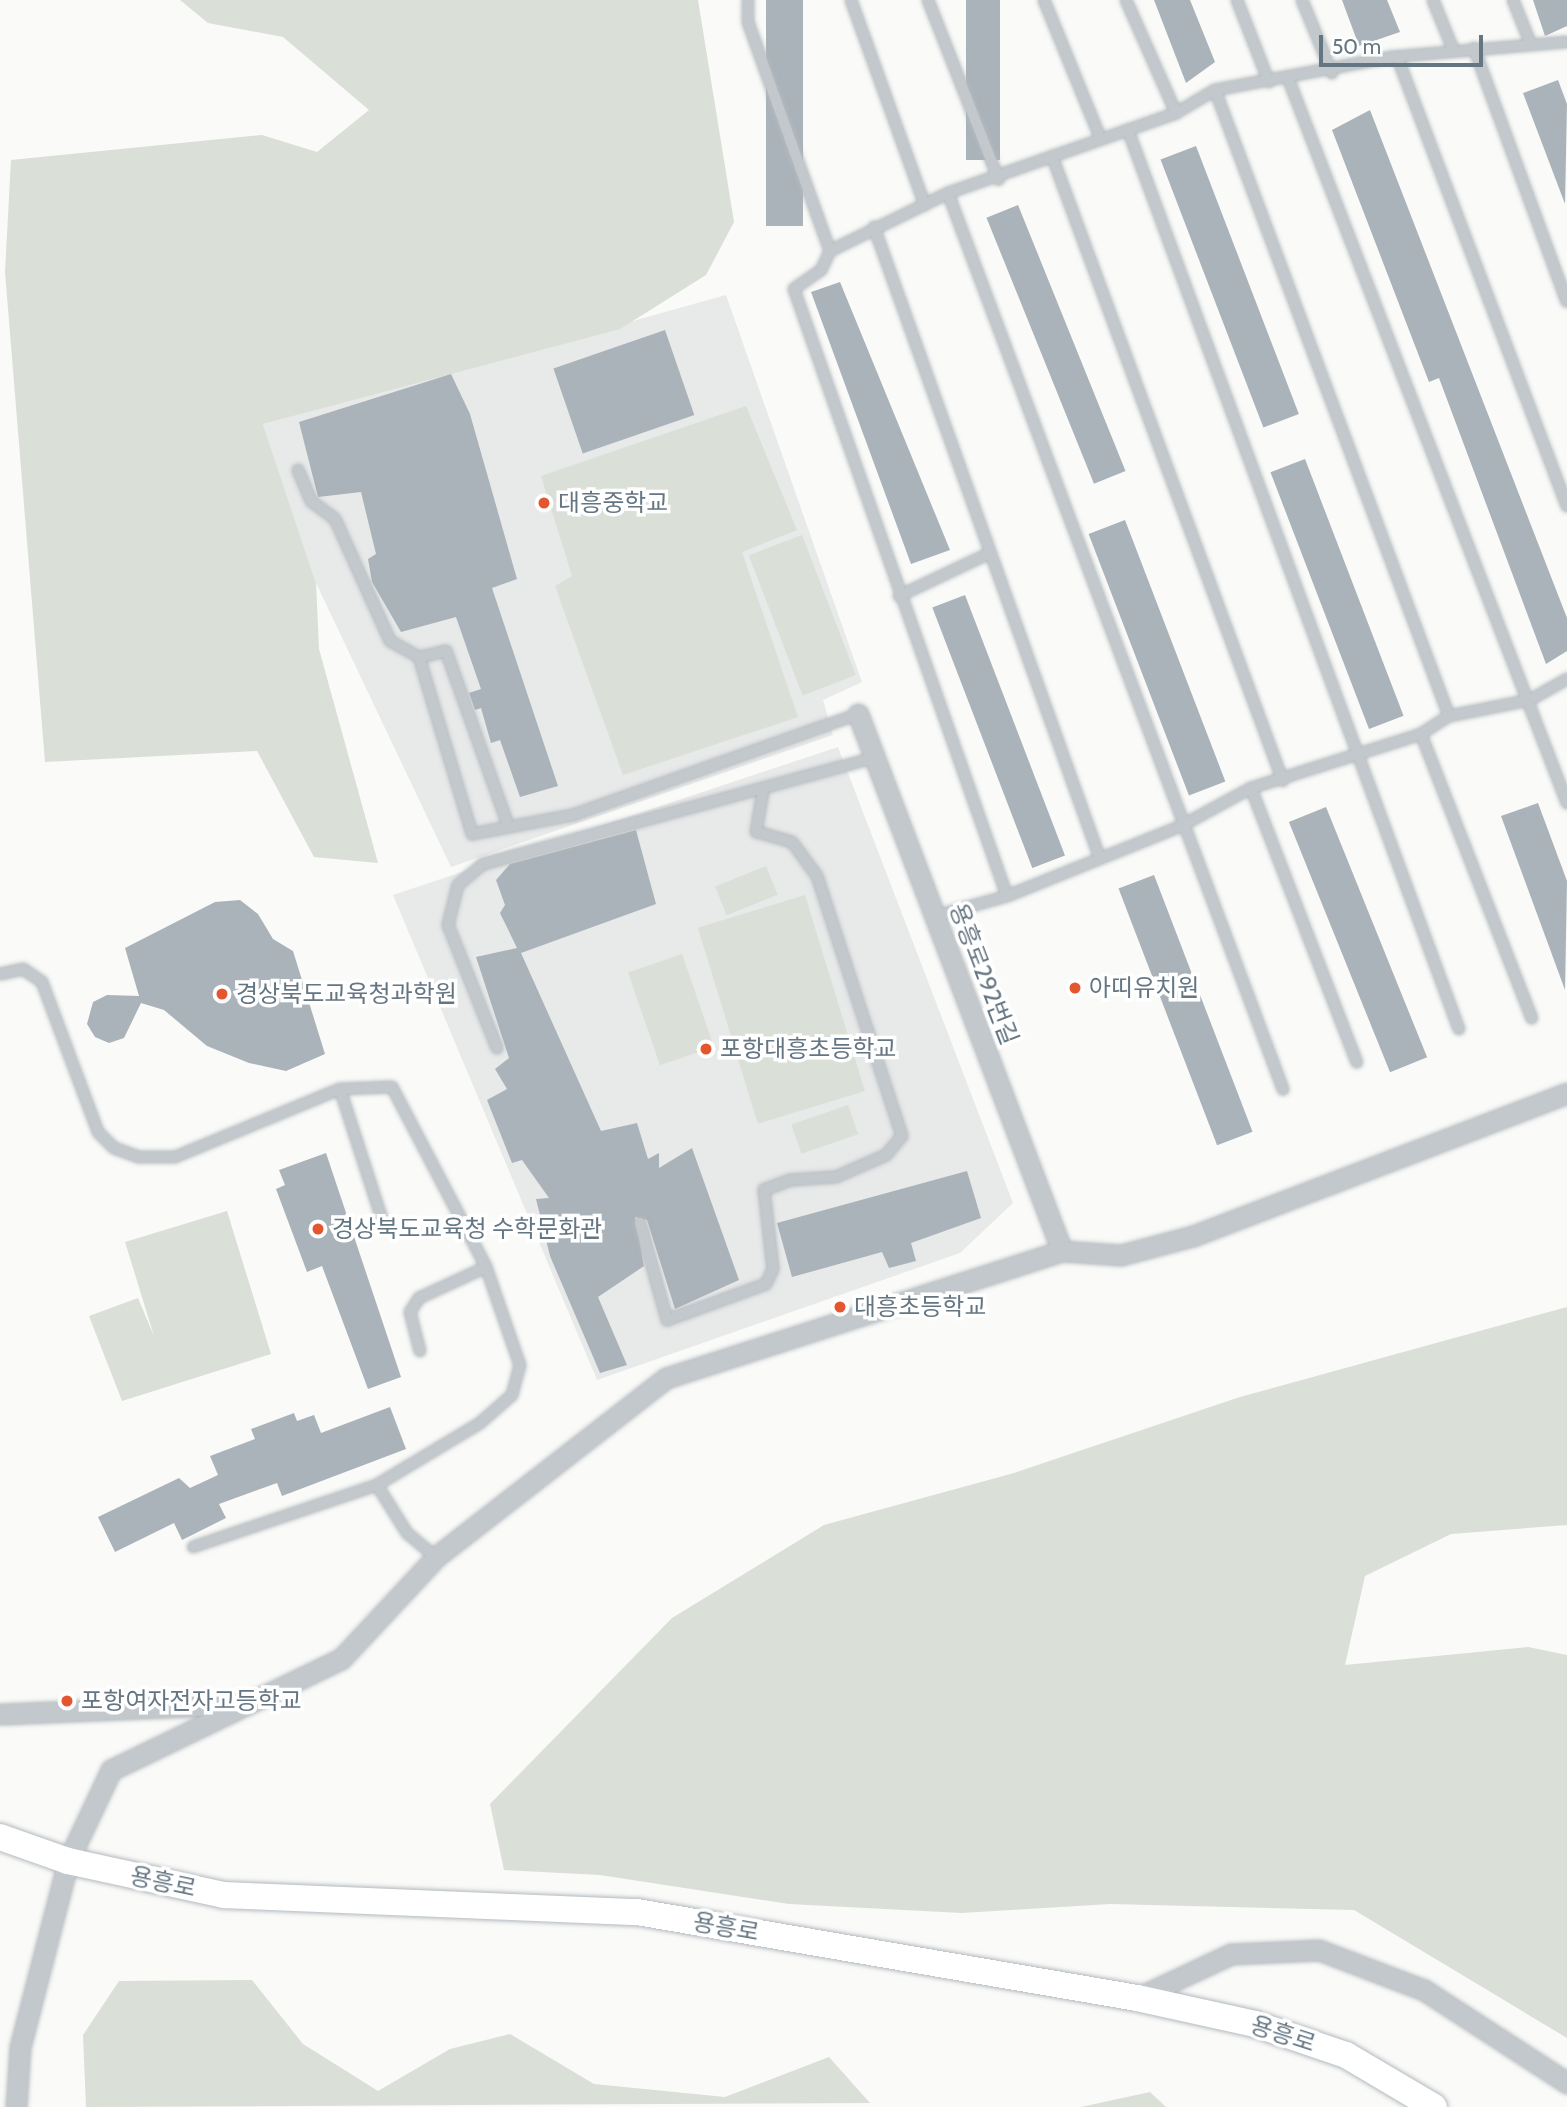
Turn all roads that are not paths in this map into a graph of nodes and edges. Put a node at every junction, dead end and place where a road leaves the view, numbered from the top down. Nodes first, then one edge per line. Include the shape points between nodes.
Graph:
1 (748, 0) edge
2 (851, 0) edge
3 (929, 0) edge
4 (1044, 0) edge
5 (1126, 0) edge
6 (1237, 0) edge
7 (1302, 0) edge
8 (1433, 0) edge
9 (1513, 0) edge
10 (1530, 42) junction
11 (1567, 42) edge
12 (1474, 48) junction
13 (1453, 50) junction
14 (1398, 60) junction
15 (1332, 73) junction
16 (1288, 78) junction
17 (1269, 82) junction
18 (1215, 90) junction
19 (1175, 113) junction
20 (1128, 130) junction
21 (1099, 135) junction
22 (1052, 156) junction
23 (999, 180) junction
24 (948, 193) junction
25 (925, 205) junction
26 (874, 227) junction
27 (830, 251) junction
28 (1567, 302) edge
29 (298, 470) dead end
30 (1567, 506) edge
31 (990, 553) junction
32 (899, 596) junction
33 (419, 656) junction
34 (1567, 679) edge
35 (1530, 700) junction
36 (858, 714) joint
37 (1450, 716) junction
38 (1421, 734) junction
39 (1355, 752) junction
40 (874, 758) junction
41 (1283, 781) junction
42 (1251, 788) junction
43 (763, 791) junction
44 (1567, 803) edge
45 (508, 825) junction
46 (1181, 826) junction
47 (1099, 856) junction
48 (1007, 897) junction
49 (936, 916) junction
50 (0, 974) edge
51 (1532, 1018) dead end
52 (1459, 1029) dead end
53 (496, 1048) dead end
54 (1357, 1062) dead end
55 (340, 1089) junction
56 (1283, 1089) dead end
57 (1567, 1093) edge
58 (640, 1223) dead end
59 (385, 1228) dead end
60 (1062, 1251) junction
61 (486, 1267) junction
62 (420, 1351) dead end
63 (377, 1485) junction
64 (193, 1547) dead end
65 (436, 1557) junction
66 (244, 1704) junction
67 (0, 1714) edge
68 (0, 1838) edge
69 (68, 1861) junction
70 (1137, 1998) junction
71 (1567, 2082) edge
72 (16, 2107) edge
73 (1434, 2107) edge

1 - 27 lane via 748,22
2 - 25 lane
3 - 23 lane
4 - 21 lane
5 - 19 lane
6 - 17 lane
7 - 15 lane
8 - 13 lane
9 - 10 lane
10 - 11 lane
10 - 12 lane
12 - 13 lane
12 - 28 lane
13 - 14 lane
14 - 15 lane
14 - 30 lane
15 - 16 lane
16 - 17 lane
16 - 35 lane
17 - 18 lane
18 - 19 lane
18 - 37 lane
19 - 20 lane
20 - 21 lane
20 - 39 lane
21 - 22 lane
22 - 23 lane
22 - 41 lane
23 - 24 lane
24 - 25 lane
24 - 46 lane
25 - 26 lane
26 - 27 lane
26 - 31 lane
27 - 32 lane via 821,270 794,289
29 - 33 lane via 311,501 335,519 390,641
31 - 32 lane
31 - 47 lane
32 - 48 lane
33 - 45 lane via 446,651
33 - 45 lane via 472,834
34 - 35 lane
35 - 37 lane
35 - 44 lane
36 - 40 street, 용흥로292번길
36 - 45 lane via 573,816
37 - 38 lane
38 - 39 lane
38 - 51 lane
39 - 41 lane
39 - 52 lane
40 - 43 lane
40 - 49 street, 용흥로292번길
41 - 42 lane
42 - 46 lane
42 - 54 lane
43 - 53 lane via 553,842 483,864 458,885 448,925
43 - 58 lane via 755,832 792,842 817,876 902,1136 886,1155 836,1177 790,1180 764,1190 773,1269 766,1284 667,1320
46 - 47 lane
46 - 56 lane
47 - 48 lane
48 - 49 lane
49 - 60 street, 용흥로292번길
50 - 55 lane via 23,969 42,982 98,1132 114,1148 139,1157 175,1157
55 - 59 lane
55 - 61 lane via 392,1087
57 - 60 street via 1193,1236 1121,1255
60 - 65 street via 666,1378
61 - 62 lane via 419,1298 410,1312
61 - 63 lane via 520,1365 512,1395 480,1423
63 - 64 lane
63 - 65 lane via 407,1533
65 - 66 street via 341,1659
66 - 67 street
66 - 69 street via 111,1770
68 - 69 main road, 용흥로
69 - 70 main road, 용흥로 via 224,1895 637,1912
69 - 72 street via 20,2047
70 - 71 street via 1231,1954 1319,1950 1424,1990
70 - 73 main road, 용흥로 via 1255,2024 1346,2055

